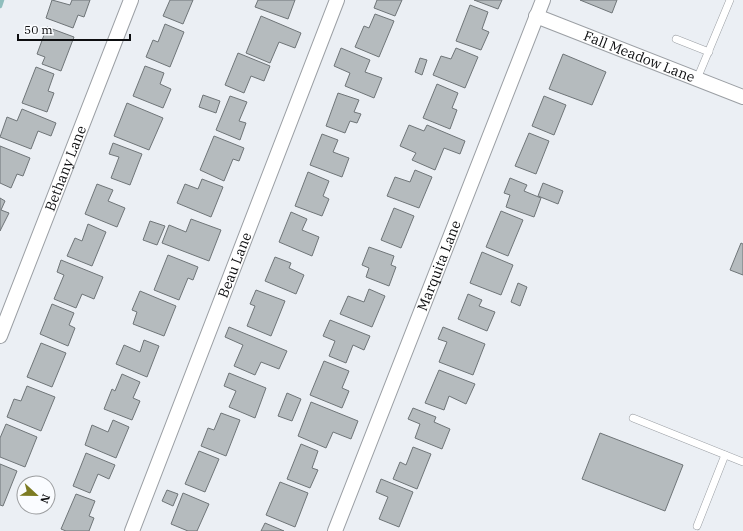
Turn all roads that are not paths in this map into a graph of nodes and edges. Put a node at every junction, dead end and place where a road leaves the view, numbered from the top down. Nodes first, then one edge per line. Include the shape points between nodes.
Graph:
1 (131, 0) edge
2 (337, 0) edge
3 (543, 0) edge
4 (730, 0) edge
5 (536, 16) junction
6 (676, 39) dead end
7 (710, 52) junction
8 (697, 79) junction
9 (743, 97) edge
10 (0, 336) edge
11 (633, 418) dead end
12 (725, 455) junction
13 (743, 462) edge
14 (697, 526) dead end
15 (132, 531) edge
16 (335, 531) edge

1 - 10 street, Bethany Lane
2 - 15 street, Beau Lane
3 - 5 street, Marquita Lane
4 - 7 lane
5 - 8 street, Fall Meadow Lane
5 - 16 street, Marquita Lane
6 - 7 lane
7 - 8 lane
8 - 9 street, Fall Meadow Lane
11 - 12 lane
12 - 13 lane
12 - 14 lane

